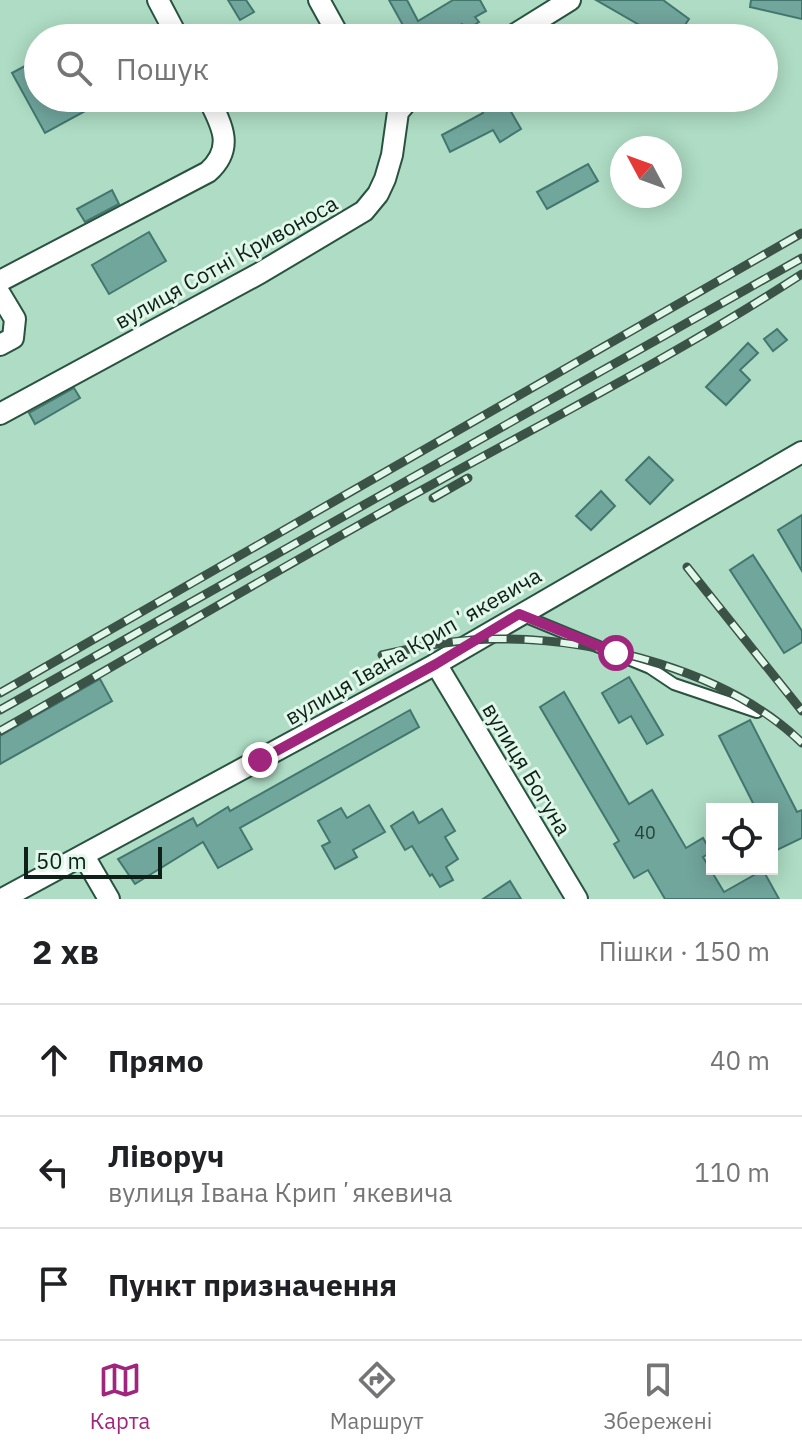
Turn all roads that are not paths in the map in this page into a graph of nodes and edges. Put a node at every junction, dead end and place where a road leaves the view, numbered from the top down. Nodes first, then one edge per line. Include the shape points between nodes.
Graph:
1 (158, 0) edge
2 (319, 0) edge
3 (570, 0) edge
4 (171, 24) edge
5 (332, 24) edge
6 (531, 24) edge
7 (216, 112) edge
8 (397, 112) edge
9 (0, 281) edge
10 (0, 294) edge
11 (0, 345) edge
12 (0, 414) edge
13 (802, 452) edge
14 (519, 614) junction
15 (436, 664) junction
16 (757, 712) dead end
17 (84, 856) junction
18 (2, 899) edge
19 (109, 899) edge
20 (577, 899) edge

1 - 4 street
2 - 5 street
3 - 6 street
7 - 9 street via 225,140 220,162 208,172
8 - 12 street, вулиця Сотні Кривоноса via 389,169 364,211
10 - 11 street via 15,319 13,338
13 - 14 street, вулиця Івана Крипʼякевича
14 - 15 street, вулиця Івана Крипʼякевича
14 - 16 lane via 650,668 674,684
15 - 17 street, вулиця Івана Крипʼякевича
15 - 20 street, вулиця Богуна
17 - 18 street, вулиця Івана Крипʼякевича
17 - 19 street

